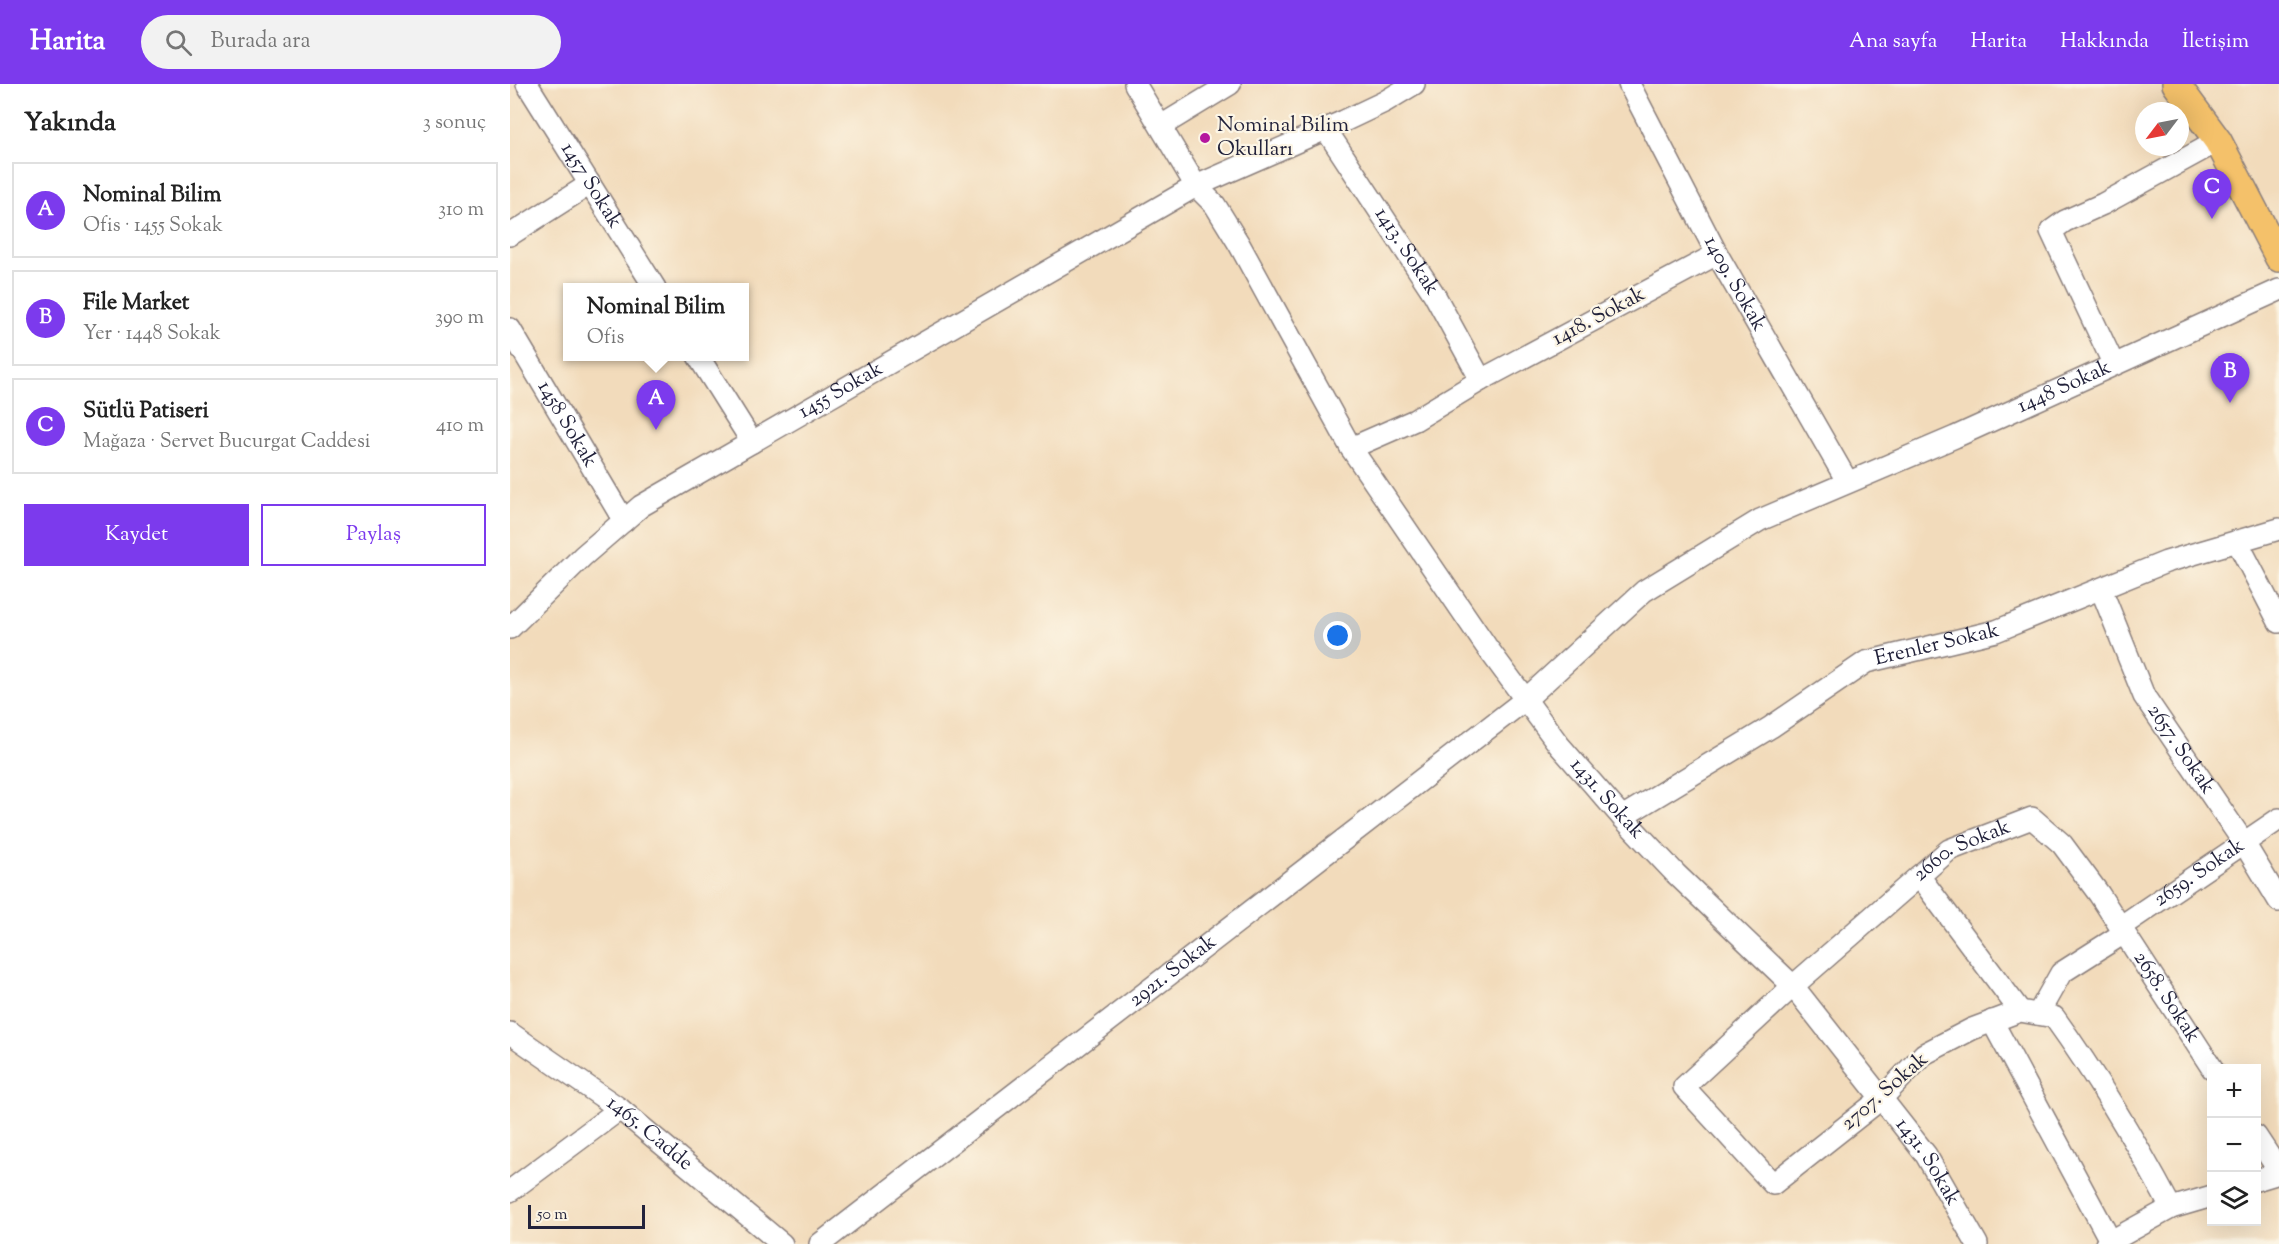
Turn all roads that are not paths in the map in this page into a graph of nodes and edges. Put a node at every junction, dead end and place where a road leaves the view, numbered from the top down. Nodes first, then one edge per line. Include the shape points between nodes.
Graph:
1 (527, 84) edge
2 (1135, 84) edge
3 (1230, 84) edge
4 (1414, 84) edge
5 (1629, 84) edge
6 (2176, 84) edge
7 (1161, 126) junction
8 (1325, 128) junction
9 (2218, 141) junction
10 (590, 184) junction
11 (1196, 186) junction
12 (510, 235) edge
13 (1717, 254) junction
14 (2279, 258) edge
15 (652, 283) edge
16 (2279, 290) edge
17 (510, 329) edge
18 (701, 361) edge
19 (2113, 363) junction
20 (1481, 380) junction
21 (752, 442) junction
22 (1351, 448) junction
23 (1847, 481) junction
24 (624, 521) junction
25 (2279, 529) edge
26 (2237, 541) junction
27 (2101, 589) junction
28 (2279, 622) edge
29 (510, 627) edge
30 (1526, 699) junction
31 (1622, 817) junction
32 (2279, 819) edge
33 (2244, 843) junction
34 (1920, 876) junction
35 (2279, 901) edge
36 (2122, 930) junction
37 (1793, 987) junction
38 (2029, 1012) junction
39 (1992, 1021) junction
40 (510, 1033) edge
41 (2209, 1064) edge
42 (1684, 1087) joint
43 (1882, 1098) junction
44 (620, 1108) junction
45 (2261, 1144) edge
46 (2279, 1172) edge
47 (2261, 1178) edge
48 (510, 1191) edge
49 (2207, 1197) edge
50 (2171, 1208) junction
51 (2109, 1243) edge
52 (782, 1244) edge
53 (820, 1244) edge
54 (1977, 1244) edge

1 - 10 street, 1457 Sokak
2 - 7 street, 1431. Sokak
3 - 7 street
4 - 8 street
5 - 13 street, 1409. Sokak
6 - 9 main road
7 - 11 street, 1431. Sokak
8 - 11 street, 1455 Sokak
8 - 20 street, 1413. Sokak via 1434,294
9 - 14 main road
9 - 19 street via 2051,231
10 - 12 street
10 - 15 street, 1457 Sokak
11 - 21 street, 1455 Sokak
11 - 22 street, 1431. Sokak via 1215,205 1239,244
13 - 20 street, 1418. Sokak
13 - 23 street, 1409. Sokak
16 - 19 street, 1448 Sokak
17 - 24 street, 1458 Sokak
18 - 21 street
19 - 23 street, 1448 Sokak via 1955,437
20 - 22 street via 1414,420
21 - 24 street, 1455 Sokak via 641,506
22 - 30 street, 1431. Sokak
23 - 30 street, 1448 Sokak via 1760,520 1644,591
24 - 29 street, 1455 Sokak
25 - 26 street, Erenler Sokak
26 - 27 street, Erenler Sokak via 2166,562
26 - 28 street
27 - 31 street, Erenler Sokak via 1996,631 1866,662 1771,727
27 - 33 street, 2657. Sokak via 2144,696
30 - 31 street, 1431. Sokak via 1559,745
30 - 53 street, 2921. Sokak
31 - 37 street, 1431. Sokak
32 - 33 street, 2659. Sokak
33 - 35 street, 2657. Sokak
33 - 36 street, 2659. Sokak
34 - 36 street, 2660. Sokak via 1949,850 2032,818 2062,844
34 - 37 street, 2660. Sokak
34 - 38 street
36 - 38 street, 2659. Sokak via 2061,973
36 - 41 street, 2658. Sokak
37 - 42 street, 2660. Sokak
37 - 43 street, 1431. Sokak
38 - 39 street, 2707. Sokak
38 - 50 street via 2054,1017 2086,1061
39 - 43 street, 2707. Sokak via 1924,1054
39 - 51 street
40 - 44 street, 1465. Cadde
42 - 43 street, 2707. Sokak via 1773,1184
43 - 54 street, 1431. Sokak via 1926,1155
44 - 48 street
44 - 52 street, 1465. Cadde
45 - 46 street
46 - 47 street
49 - 50 street
50 - 51 street

